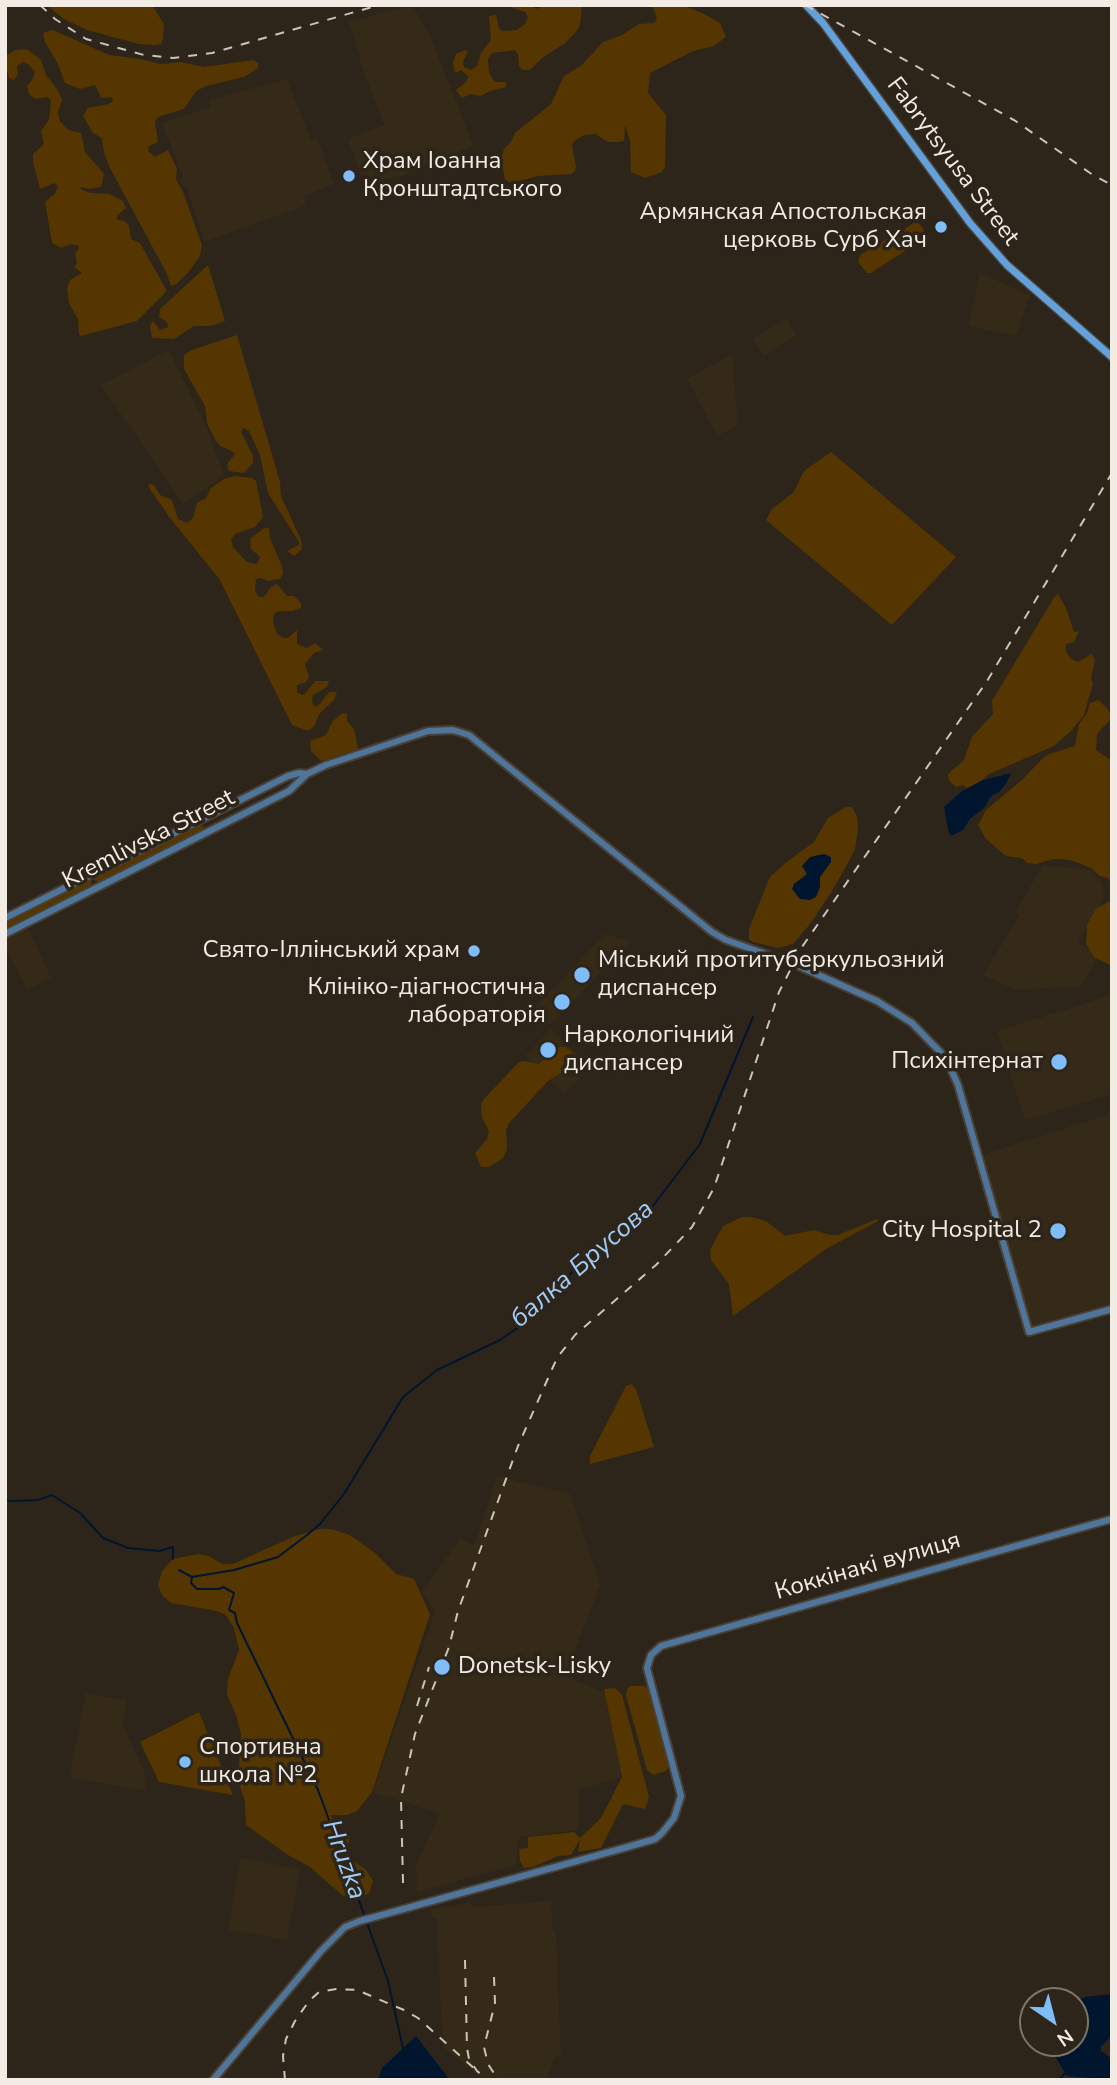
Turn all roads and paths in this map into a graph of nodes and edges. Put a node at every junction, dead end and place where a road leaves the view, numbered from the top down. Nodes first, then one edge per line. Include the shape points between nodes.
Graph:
1 (806, 5) edge
2 (1112, 356) edge
3 (307, 774) junction
4 (5, 918) edge
5 (5, 934) edge
6 (1112, 1309) edge
7 (1112, 1519) edge
8 (213, 2080) edge

1 - 2 main road, Fabrytsyusa Street via 970,223 1007,265
3 - 4 street, Kremlivska Street via 288,776
3 - 5 street, Kremlivska Street via 289,791
3 - 6 street, Kremlivska Street via 428,731 468,735 712,932 804,968 905,1017 946,1058 958,1085 1028,1332
7 - 8 street, Коккінакі вулиця via 661,1646 651,1655 647,1668 681,1796 674,1818 662,1833 655,1839 360,1921 338,1932

